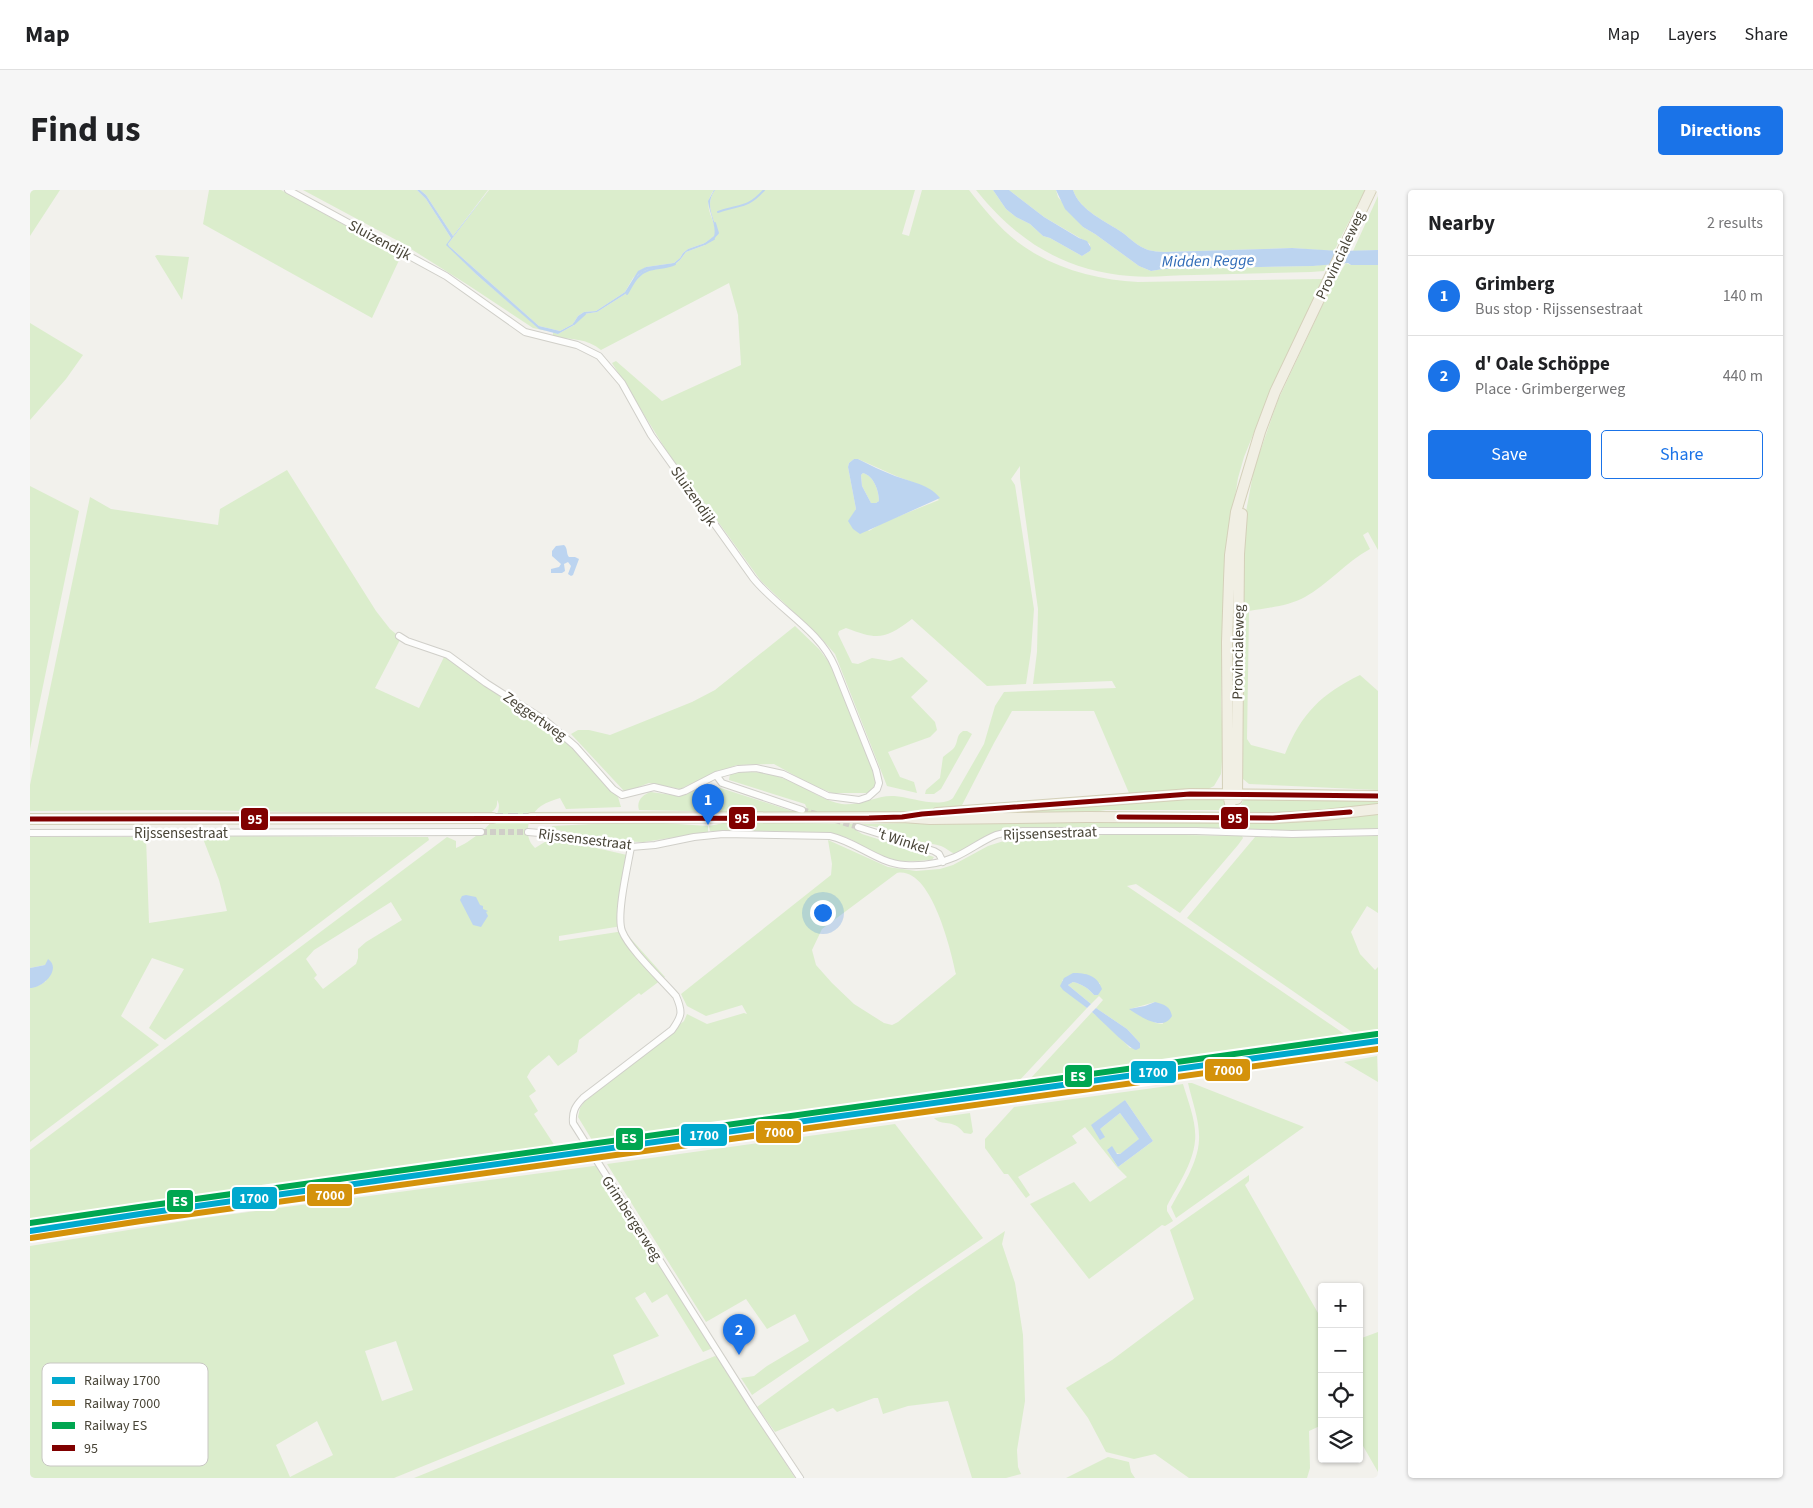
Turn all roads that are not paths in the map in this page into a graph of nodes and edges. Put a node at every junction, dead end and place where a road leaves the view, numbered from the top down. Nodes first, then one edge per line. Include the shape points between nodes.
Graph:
1 (288, 190) edge
2 (1371, 190) edge
3 (399, 636) dead end
4 (716, 775) junction
5 (1233, 794) junction
6 (1378, 796) edge
7 (1378, 809) edge
8 (802, 810) tunnel mouth
9 (902, 817) junction
10 (1233, 817) junction
11 (493, 818) tunnel mouth
12 (531, 818) tunnel mouth
13 (30, 819) edge
14 (858, 827) tunnel mouth
15 (481, 832) tunnel mouth
16 (528, 832) tunnel mouth
17 (1378, 832) edge
18 (30, 833) edge
19 (631, 847) junction
20 (943, 862) junction
21 (800, 1478) edge

1 - 4 street, Sluizendijk via 446,276 525,332 582,347 605,362 627,390 651,435 753,578 827,651 879,783 868,797 851,799 828,796 784,774 763,769 746,768
2 - 5 main road, Provincialeweg via 1276,392 1260,432 1236,512 1230,554 1228,642
3 - 4 street, Zeggertweg via 448,655 546,722 571,742 620,795 648,788 679,793
4 - 8 street via 727,785
5 - 6 main road, Rijssensestraat
5 - 9 main road, Rijssensestraat via 1190,794
5 - 10 main road
7 - 10 main road, Rijssensestraat via 1302,816
9 - 10 main road, Rijssensestraat
9 - 12 main road, Rijssensestraat
11 - 13 main road, Rijssensestraat
14 - 20 street, 't Winkel via 934,851
15 - 18 street, Rijssensestraat
16 - 19 street, Rijssensestraat
17 - 20 street, Rijssensestraat via 1023,831 997,835
19 - 20 street, Rijssensestraat via 723,834 820,835 840,838 895,864
19 - 21 street, Grimbergerweg via 620,914 621,929 627,941 676,996 681,1007 680,1018 672,1030 577,1104 572,1114 573,1124

